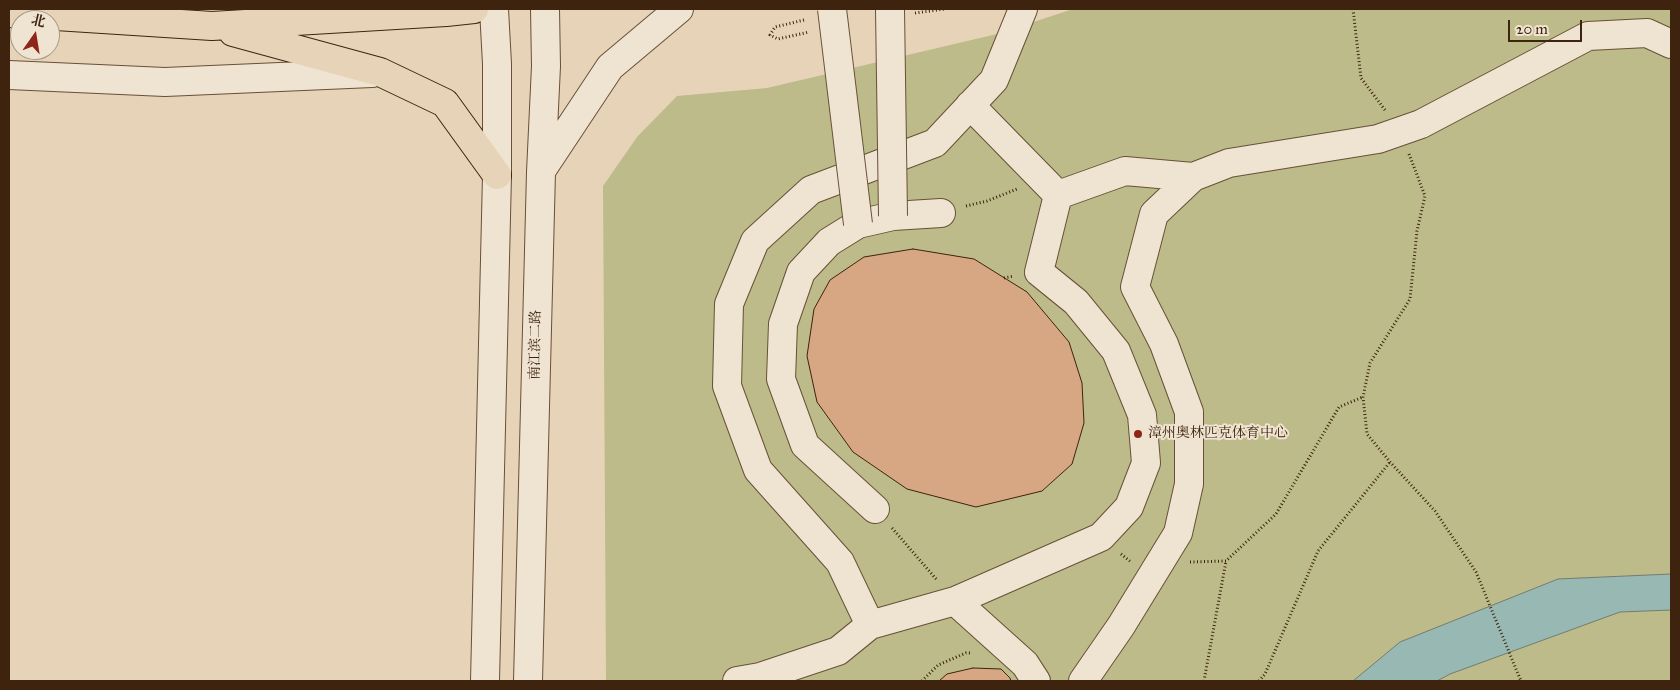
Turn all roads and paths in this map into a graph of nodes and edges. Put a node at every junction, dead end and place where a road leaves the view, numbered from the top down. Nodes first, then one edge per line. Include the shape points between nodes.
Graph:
1 (474, 9) edge
2 (494, 9) edge
3 (545, 9) edge
4 (679, 9) edge
5 (890, 9) edge
6 (1023, 9) edge
7 (1353, 9) edge
8 (9, 13) edge
9 (833, 18) edge
10 (804, 20) dead end
11 (212, 26) junction
12 (1671, 44) edge
13 (380, 72) junction
14 (9, 75) edge
15 (970, 105) junction
16 (1401, 131) junction
17 (541, 172) junction
18 (497, 175) junction
19 (1194, 177) junction
20 (1050, 187) junction
21 (941, 213) joint
22 (893, 216) junction
23 (858, 224) junction
24 (1363, 397) junction
25 (1390, 462) junction
26 (875, 509) joint
27 (1101, 537) junction
28 (1226, 561) junction
29 (1160, 562) junction
30 (955, 601) junction
31 (870, 625) junction
32 (975, 653) dead end
33 (486, 681) edge
34 (528, 681) edge
35 (737, 681) edge
36 (922, 681) edge
37 (1036, 681) edge
38 (1083, 681) edge
39 (1204, 681) edge
40 (1259, 681) edge
41 (1521, 681) edge

1 - 11 highway
2 - 18 street
3 - 17 street, 南江滨二路
4 - 17 street via 610,67
5 - 22 street, bridge
6 - 15 street via 994,80
7 - 16 path via 1361,78
8 - 11 highway
9 - 10 path via 778,39 770,35 776,27
9 - 23 street, bridge
11 - 13 highway
12 - 16 street via 1647,33 1588,36 1421,124
13 - 14 street via 165,82
13 - 18 highway via 446,103
15 - 20 street
15 - 31 street via 935,143 811,190 755,241 729,304 727,386 758,470 840,562
16 - 19 street via 1378,139 1229,163
16 - 24 path via 1425,196 1417,231 1410,299 1370,363
17 - 34 street, 南江滨二路
18 - 33 street
19 - 20 street via 1125,171
19 - 29 street via 1154,214 1135,287 1164,344 1190,412 1189,484 1178,532
20 - 21 path
20 - 27 street via 1039,272 1076,302 1116,351 1142,415 1146,463 1129,506
21 - 22 street
22 - 23 street
23 - 26 street via 829,242 801,272 783,324 780,379 805,445
24 - 25 path via 1367,434
24 - 28 path via 1339,407 1276,514
25 - 40 path via 1318,551 1265,674
25 - 41 path via 1435,511 1476,572
26 - 30 path
27 - 29 path via 1132,563
27 - 30 street
28 - 29 path
28 - 39 path
29 - 38 street
30 - 31 street
30 - 37 street via 1025,664
31 - 35 street via 838,651 760,677
32 - 36 path via 938,665

